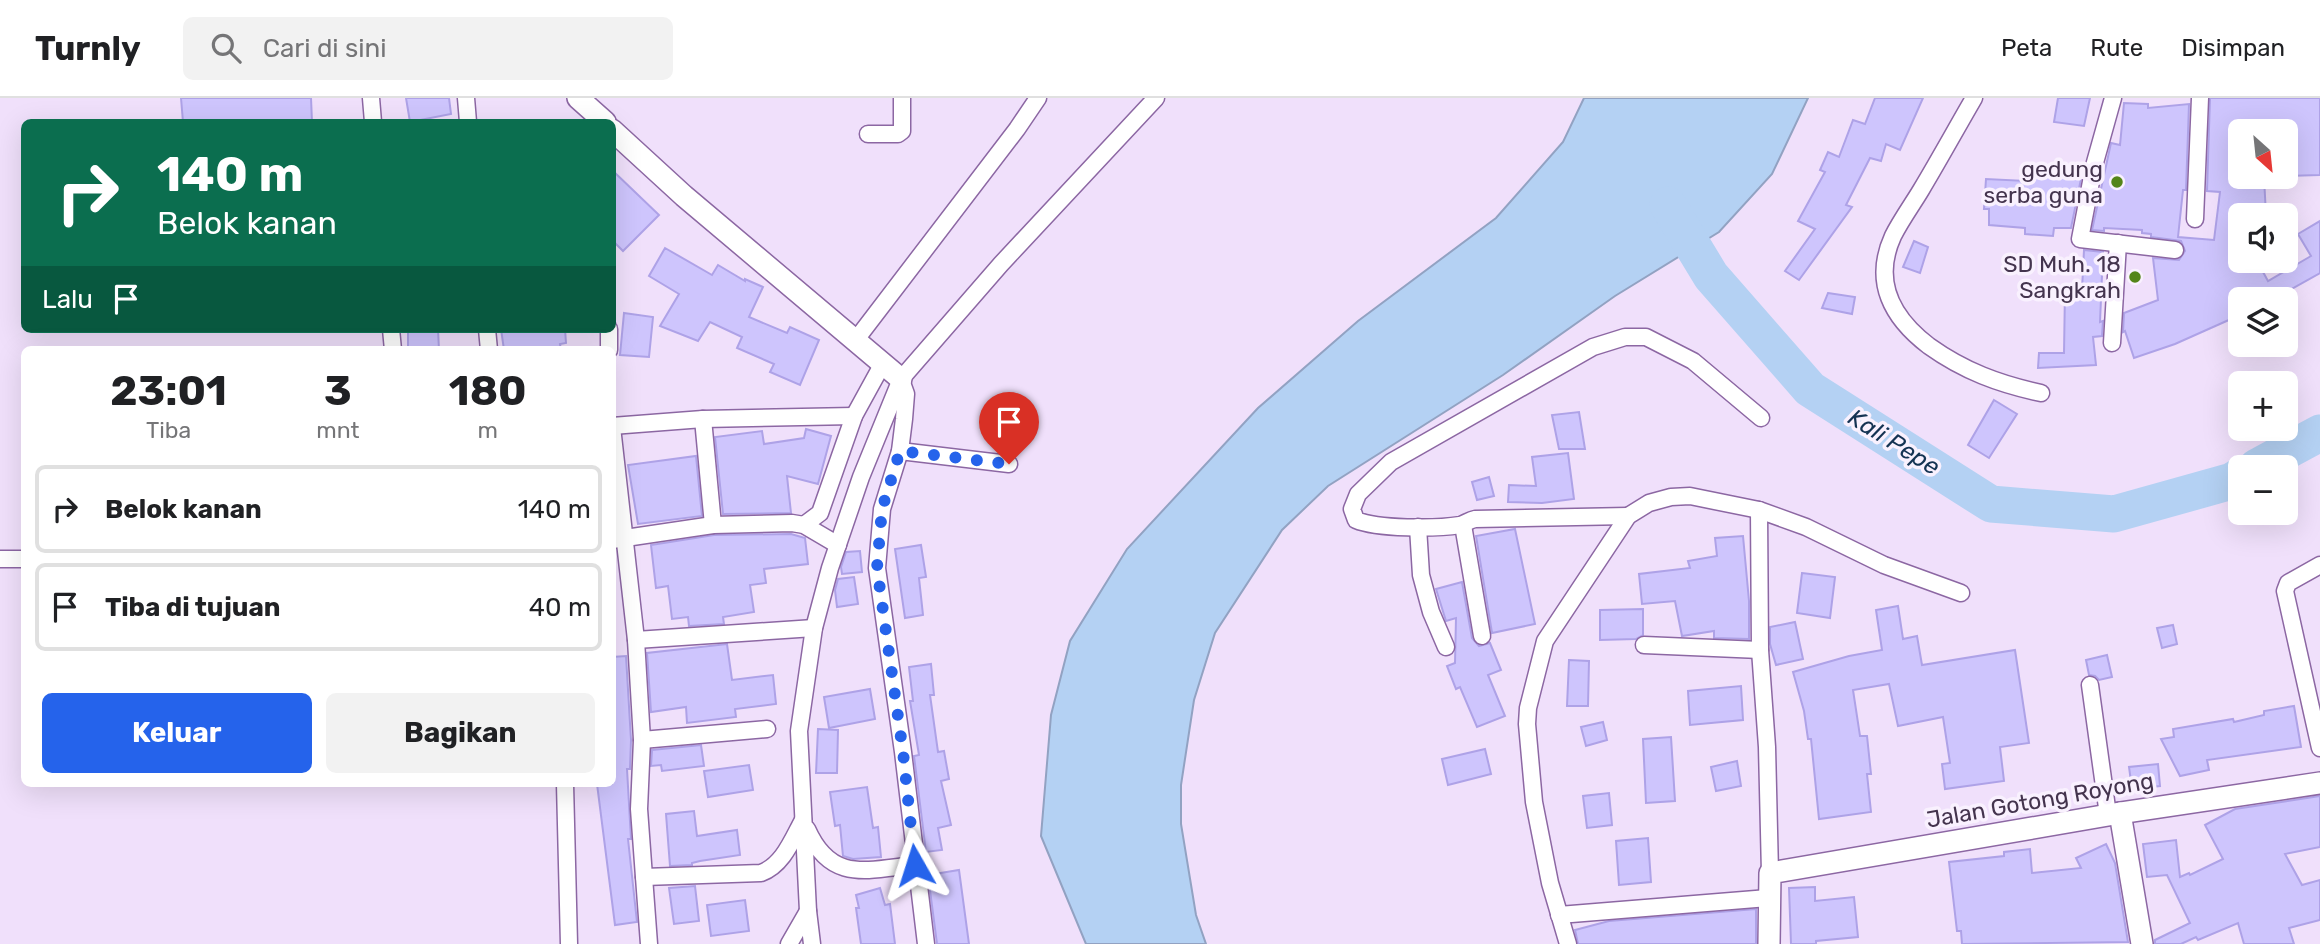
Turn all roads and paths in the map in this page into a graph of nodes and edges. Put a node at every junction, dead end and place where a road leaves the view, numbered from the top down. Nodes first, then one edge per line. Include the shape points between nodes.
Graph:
1 (371, 98) edge
2 (466, 98) edge
3 (578, 98) edge
4 (902, 98) edge
5 (1038, 98) edge
6 (1156, 98) edge
7 (1974, 98) edge
8 (2113, 98) edge
9 (2200, 98) edge
10 (373, 119) edge
11 (468, 119) edge
12 (602, 119) edge
13 (616, 134) edge
14 (868, 134) dead end
15 (2195, 219) dead end
16 (2118, 243) junction
17 (2175, 250) dead end
18 (855, 341) junction
19 (2112, 343) dead end
20 (882, 365) junction
21 (901, 379) junction
22 (2041, 393) dead end
23 (854, 416) junction
24 (1761, 418) dead end
25 (704, 419) junction
26 (616, 426) edge
27 (900, 451) junction
28 (1009, 464) dead end
29 (616, 482) edge
30 (1759, 510) junction
31 (1628, 516) junction
32 (713, 525) junction
33 (804, 525) junction
34 (1463, 525) junction
35 (1418, 527) junction
36 (620, 539) edge
37 (838, 545) junction
38 (0, 559) edge
39 (21, 559) edge
40 (2320, 565) edge
41 (1961, 593) dead end
42 (814, 628) junction
43 (1482, 636) dead end
44 (636, 640) junction
45 (1644, 645) dead end
46 (1446, 647) dead end
47 (1760, 650) junction
48 (2090, 685) dead end
49 (767, 729) dead end
50 (642, 740) junction
51 (2320, 748) edge
52 (2320, 783) edge
53 (565, 787) edge
54 (2114, 814) junction
55 (803, 820) junction
56 (915, 865) junction
57 (1770, 873) junction
58 (644, 877) junction
59 (1768, 898) junction
60 (808, 911) junction
61 (1559, 915) junction
62 (569, 944) edge
63 (649, 944) edge
64 (789, 944) edge
65 (812, 944) edge
66 (926, 944) edge
67 (1568, 944) edge
68 (1769, 944) edge
69 (2142, 944) edge

1 - 10 street
2 - 11 street
3 - 12 main road
4 - 14 street via 902,131
5 - 18 street
6 - 21 street
7 - 22 street via 1893,237 1884,270 1888,299 1914,335 1946,358 1979,376
8 - 16 street via 2080,236 2084,241
9 - 15 street
13 - 18 main road
16 - 17 street
16 - 19 street
18 - 20 main road
20 - 21 main road
20 - 23 street
21 - 27 street via 906,394
21 - 37 street
23 - 25 street
23 - 33 street via 820,513
24 - 35 street via 1693,361 1646,337 1625,337 1593,347 1391,462 1358,494 1352,509 1356,520 1367,525
25 - 26 street
25 - 32 street
27 - 28 street
27 - 56 street via 882,509 877,568
29 - 36 street
30 - 31 street via 1690,496 1649,503
30 - 41 street
30 - 47 street
31 - 34 street via 1475,519
31 - 61 street via 1545,641 1528,708 1534,802
32 - 33 street
32 - 36 street
33 - 37 street
34 - 35 street
34 - 43 street
35 - 46 street via 1421,575
36 - 44 street
37 - 42 street
38 - 39 street
40 - 51 street via 2288,583 2285,592
42 - 44 street
42 - 55 street via 799,731
44 - 50 street
45 - 47 street
47 - 57 street via 1768,747
48 - 54 street
49 - 50 street
50 - 58 street via 639,800
52 - 54 main road, Jalan Gotong Royong
53 - 62 street
54 - 57 main road, Jalan Gotong Royong
54 - 69 main road
55 - 56 street via 814,844 839,867 854,871
55 - 58 street via 771,870
55 - 60 street
56 - 66 street
57 - 59 main road
58 - 63 street
59 - 61 street
59 - 68 main road
60 - 64 street
60 - 65 street
61 - 67 street

